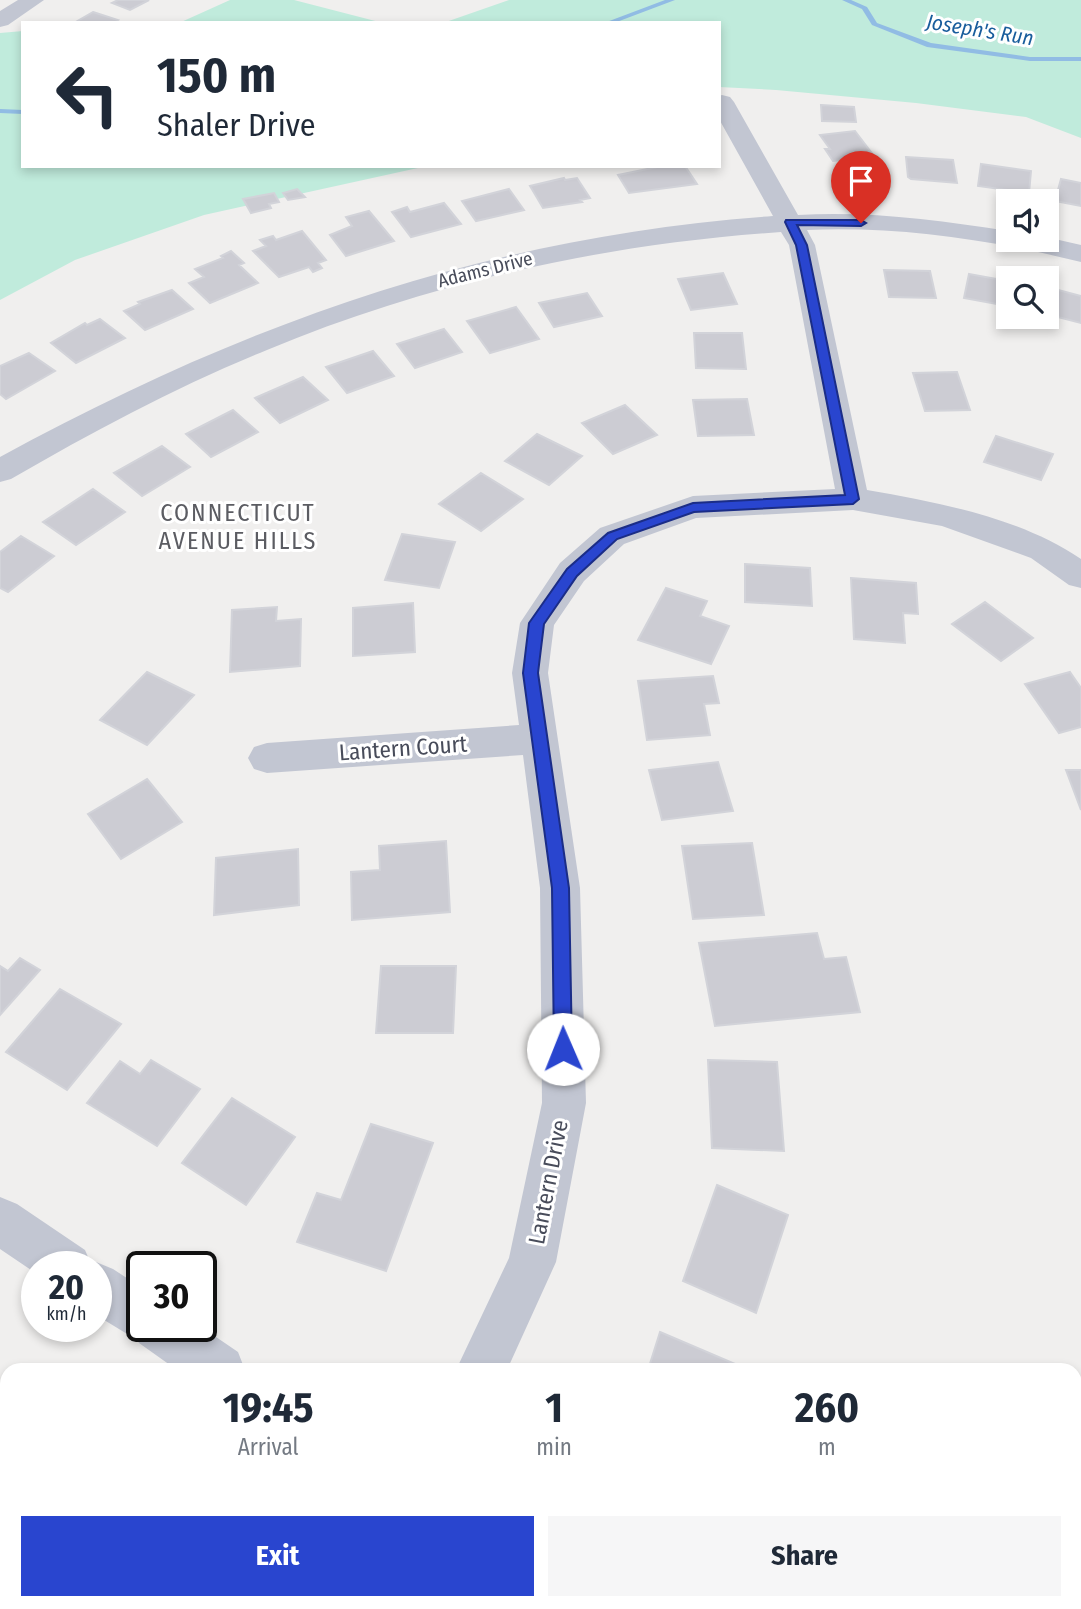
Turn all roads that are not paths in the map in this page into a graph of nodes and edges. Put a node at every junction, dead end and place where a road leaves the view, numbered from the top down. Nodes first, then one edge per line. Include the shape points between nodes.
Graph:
1 (27, 1) edge
2 (0, 20) edge
3 (722, 102) dead end
4 (790, 222) junction
5 (996, 237) edge
6 (1059, 247) edge
7 (1081, 254) edge
8 (0, 471) edge
9 (853, 499) junction
10 (1081, 576) edge
11 (538, 738) junction
12 (267, 758) dead end
13 (0, 1221) edge
14 (44, 1251) edge
15 (179, 1342) edge
16 (210, 1363) edge
17 (484, 1363) edge

1 - 2 street
3 - 4 street
4 - 5 street, Adams Drive via 907,224
4 - 8 street, Adams Drive via 657,234 533,256 392,293 276,335 120,404
4 - 9 street via 802,245
6 - 7 street, Adams Drive
9 - 10 street, Lantern Drive via 947,515 1043,550
9 - 11 street, Lantern Drive via 693,507 612,536 572,572 537,623 530,673
11 - 12 street, Lantern Court
11 - 17 street, Lantern Drive via 560,888 564,1103 533,1262
13 - 14 street
15 - 16 street

